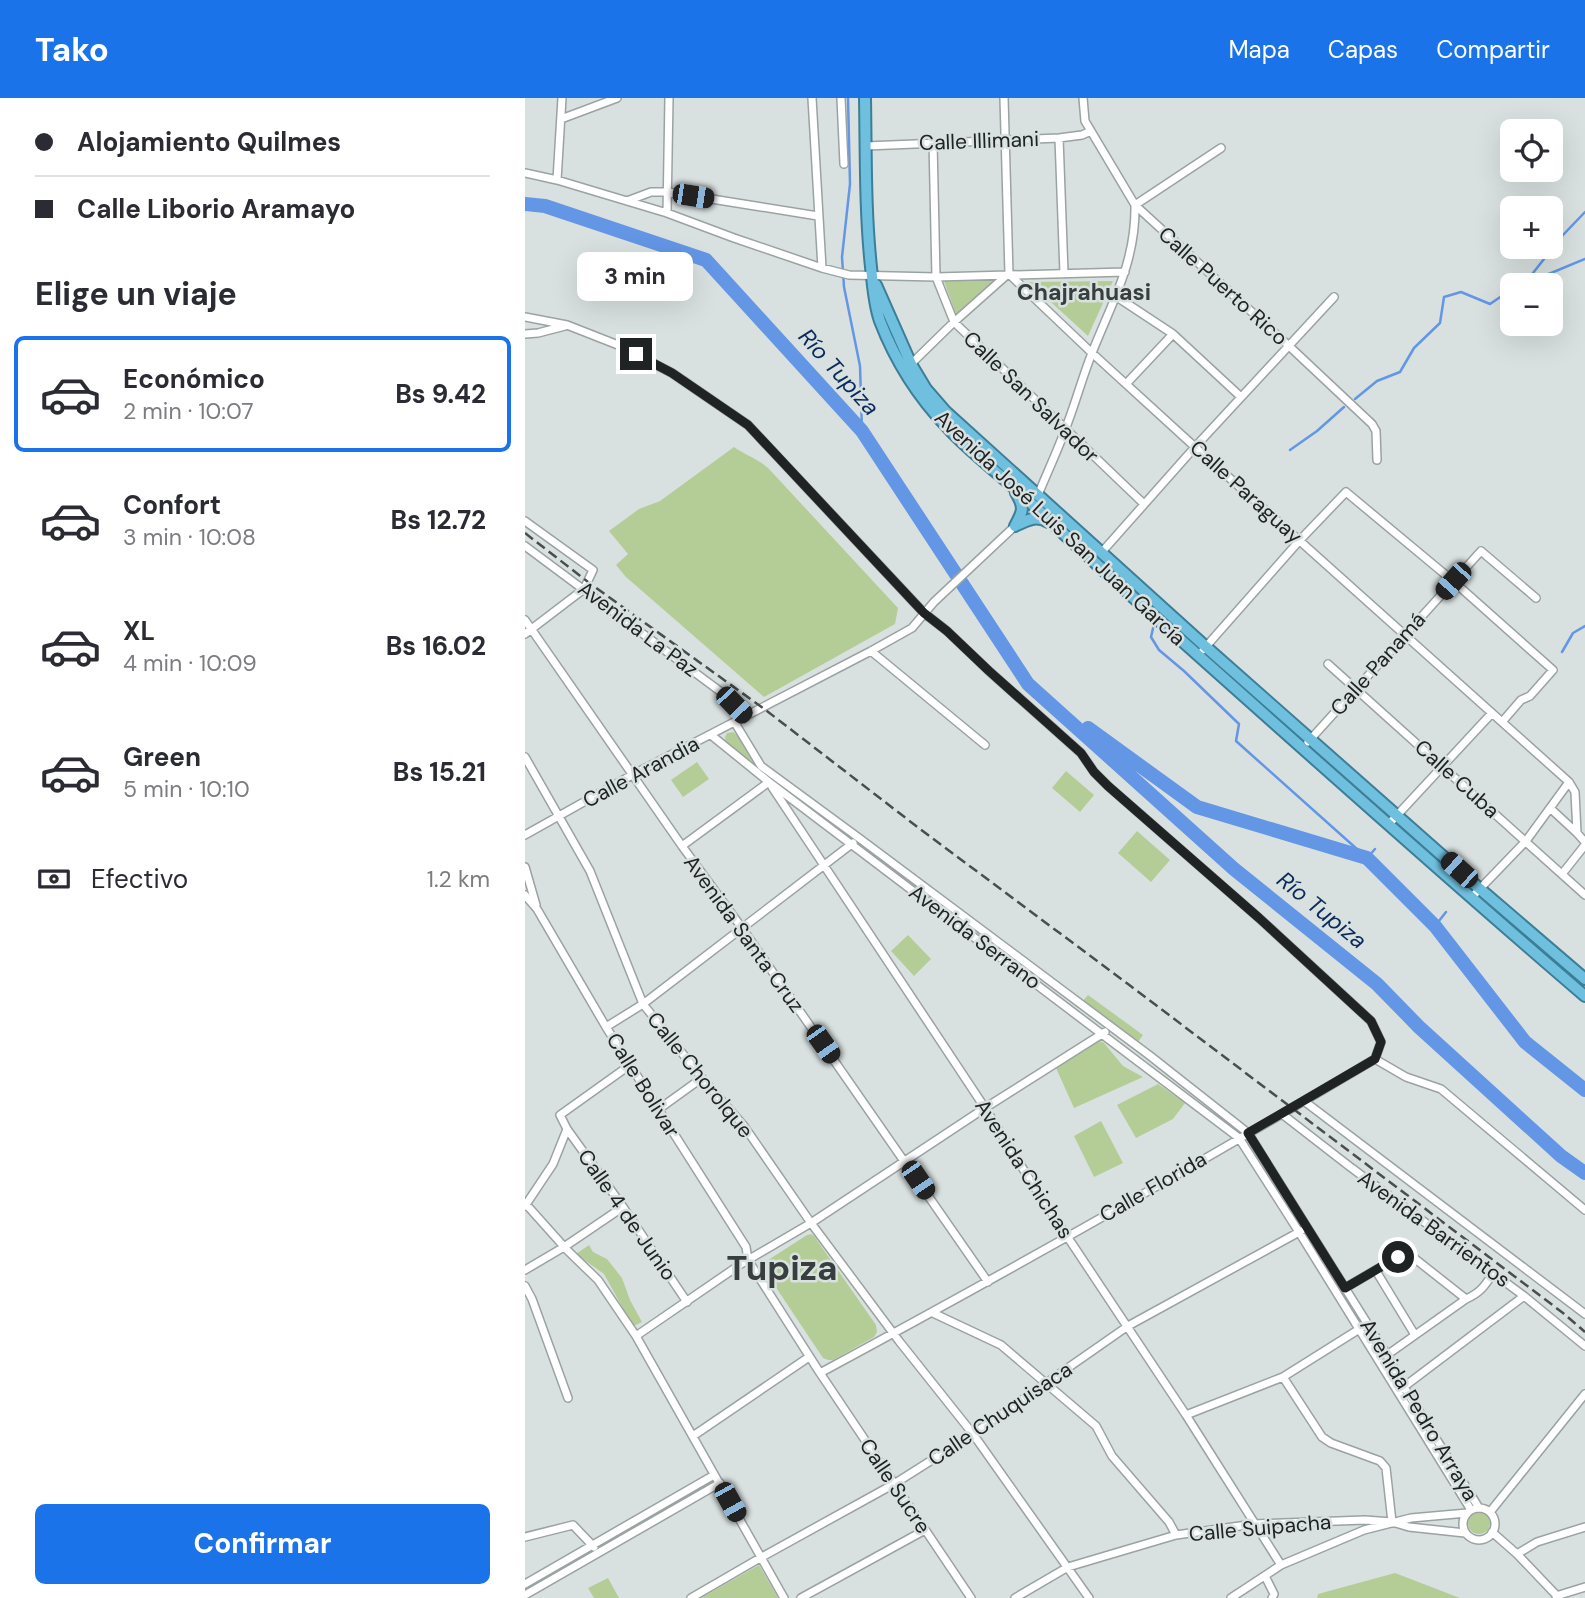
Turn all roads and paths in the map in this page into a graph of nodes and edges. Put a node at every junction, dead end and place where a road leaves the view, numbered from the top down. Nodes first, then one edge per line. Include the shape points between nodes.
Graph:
1 (562, 98) edge
2 (617, 98) edge
3 (669, 98) edge
4 (812, 98) edge
5 (841, 98) edge
6 (865, 98) edge
7 (1004, 98) edge
8 (1083, 98) edge
9 (561, 119) junction
10 (1091, 131) junction
11 (1059, 138) junction
12 (1005, 141) junction
13 (933, 142) junction
14 (866, 146) junction
15 (1221, 148) dead end
16 (844, 164) dead end
17 (526, 171) edge
18 (557, 180) junction
19 (668, 192) junction
20 (627, 201) junction
21 (1135, 205) junction
22 (667, 213) junction
23 (818, 216) junction
24 (822, 268) junction
25 (1125, 272) junction
26 (1064, 273) junction
27 (1009, 274) junction
28 (872, 276) junction
29 (936, 277) junction
30 (1117, 297) junction
31 (1334, 297) dead end
32 (525, 317) edge
33 (954, 322) junction
34 (567, 325) junction
35 (525, 334) edge
36 (1173, 334) junction
37 (1289, 346) junction
38 (1092, 353) junction
39 (911, 364) junction
40 (1126, 384) junction
41 (1241, 397) junction
42 (1065, 429) junction
43 (1195, 447) junction
44 (1377, 460) dead end
45 (1011, 485) junction
46 (1038, 495) junction
47 (1144, 504) junction
48 (525, 521) edge
49 (1054, 525) junction
50 (1015, 526) junction
51 (1300, 541) junction
52 (525, 546) edge
53 (1101, 553) junction
54 (1453, 581) junction
55 (584, 589) junction
56 (1536, 598) dead end
57 (924, 613) junction
58 (525, 620) edge
59 (528, 632) edge
60 (1404, 635) junction
61 (871, 651) junction
62 (1202, 651) junction
63 (1328, 664) dead end
64 (1355, 689) junction
65 (1492, 713) junction
66 (746, 718) junction
67 (1502, 722) junction
68 (735, 723) junction
69 (712, 735) junction
70 (1307, 743) junction
71 (985, 745) dead end
72 (525, 757) edge
73 (1442, 767) junction
74 (632, 775) junction
75 (771, 779) junction
76 (1570, 782) junction
77 (1550, 808) junction
78 (558, 816) junction
79 (1393, 820) junction
80 (1577, 833) junction
81 (525, 835) edge
82 (859, 838) junction
83 (1526, 841) junction
84 (1585, 843) edge
85 (852, 844) junction
86 (682, 846) junction
87 (824, 866) junction
88 (525, 867) edge
89 (1562, 874) junction
90 (1480, 889) junction
91 (1585, 895) edge
92 (1471, 898) junction
93 (526, 899) edge
94 (537, 909) junction
95 (742, 928) junction
96 (1584, 975) edge
97 (1572, 985) junction
98 (1585, 996) edge
99 (643, 1004) junction
100 (606, 1027) junction
101 (1111, 1028) junction
102 (1103, 1033) junction
103 (1375, 1059) junction
104 (630, 1065) junction
105 (702, 1078) junction
106 (1304, 1101) junction
107 (985, 1108) junction
108 (659, 1109) junction
109 (1282, 1114) junction
110 (567, 1129) junction
111 (1248, 1133) junction
112 (1239, 1138) junction
113 (905, 1162) junction
114 (525, 1204) edge
115 (623, 1207) junction
116 (1585, 1210) edge
117 (811, 1223) junction
118 (1307, 1227) junction
119 (1300, 1232) junction
120 (1067, 1236) junction
121 (564, 1247) junction
122 (748, 1260) junction
123 (525, 1270) edge
124 (1376, 1271) junction
125 (1493, 1273) junction
126 (988, 1282) junction
127 (525, 1286) edge
128 (1345, 1288) junction
129 (1524, 1296) junction
130 (1466, 1299) junction
131 (687, 1302) junction
132 (933, 1313) junction
133 (1585, 1314) edge
134 (1367, 1325) junction
135 (1128, 1326) junction
136 (1359, 1329) junction
137 (893, 1334) junction
138 (1415, 1335) junction
139 (636, 1336) junction
140 (1585, 1346) edge
141 (1387, 1355) junction
142 (809, 1357) junction
143 (820, 1373) junction
144 (1283, 1377) junction
145 (1046, 1383) junction
146 (1401, 1389) junction
147 (1585, 1394) edge
148 (568, 1398) dead end
149 (1186, 1415) junction
150 (973, 1434) junction
151 (693, 1436) junction
152 (714, 1475) junction
153 (720, 1483) junction
154 (894, 1484) junction
155 (1472, 1510) junction
156 (1490, 1512) junction
157 (1392, 1522) junction
158 (1254, 1524) junction
159 (1585, 1527) edge
160 (925, 1530) junction
161 (1492, 1532) junction
162 (1465, 1533) junction
163 (1176, 1535) junction
164 (525, 1537) edge
165 (593, 1546) junction
166 (600, 1553) junction
167 (1517, 1554) junction
168 (760, 1558) junction
169 (1281, 1565) junction
170 (1068, 1567) junction
171 (1265, 1576) junction
172 (525, 1584) edge
173 (1585, 1587) edge
174 (527, 1594) edge
175 (1557, 1597) edge
176 (691, 1598) edge
177 (784, 1598) edge
178 (801, 1598) edge
179 (971, 1598) edge
180 (1015, 1598) edge
181 (1089, 1598) edge
182 (1231, 1598) edge
183 (1272, 1598) edge

1 - 9 street
2 - 9 street
3 - 19 street
4 - 23 street
5 - 16 street
6 - 14 highway
7 - 12 street
8 - 10 street, Calle Puerto Rico via 1084,121
9 - 18 street
10 - 11 street, Calle Illimani
10 - 21 street, Calle Puerto Rico
11 - 12 street, Calle Illimani
11 - 26 street
12 - 13 street, Calle Illimani
12 - 27 street
13 - 14 street, Calle Illimani
13 - 29 street
14 - 28 highway
15 - 21 street
17 - 18 street
18 - 20 street
19 - 20 street via 651,192
19 - 22 street
19 - 23 street
20 - 22 street
21 - 25 street
21 - 37 street, Calle Puerto Rico
22 - 24 street
23 - 24 street
24 - 28 street
25 - 26 street
25 - 30 street
26 - 27 street
27 - 29 street
27 - 33 street
27 - 38 street, Calle Paraguay
28 - 29 street
28 - 39 highway, Avenida José Luis San Juan García
28 - 45 highway, Avenida José Luis San Juan García via 881,323 911,381 949,430
29 - 33 street, Calle San Salvador
30 - 36 street
30 - 38 street
31 - 37 street
32 - 34 street
33 - 39 street
33 - 42 street, Calle San Salvador
34 - 35 street
34 - 57 street via 672,373 748,425
36 - 40 street
36 - 41 street
37 - 41 street
37 - 44 street, Calle Puerto Rico via 1372,424
38 - 40 street, Calle Paraguay
38 - 42 street
39 - 46 highway, Avenida José Luis San Juan García via 946,412
40 - 43 street, Calle Paraguay
41 - 43 street
42 - 46 street
42 - 47 street, Calle San Salvador
43 - 47 street
43 - 51 street, Calle Paraguay
45 - 49 highway, Avenida José Luis San Juan García
45 - 50 highway via 1023,510
46 - 53 highway, Avenida José Luis San Juan García
47 - 53 street
48 - 55 street, Avenida La Paz via 593,570
49 - 50 highway via 1032,518
49 - 62 highway, Avenida José Luis San Juan García
50 - 57 street, Calle Arandia
51 - 54 street via 1346,492
51 - 60 street, Calle Paraguay
51 - 62 street
52 - 55 street, Avenida La Paz
53 - 62 highway, Avenida José Luis San Juan García
54 - 56 street, Calle Panamá via 1481,551
54 - 60 street, Calle Panamá
54 - 67 street via 1553,670
55 - 59 street
55 - 66 street, Avenida La Paz via 722,692
57 - 61 street, Calle Arandia via 912,628
57 - 103 street via 1081,753 1108,786 1371,1021 1381,1042
58 - 59 street, Avenida Santa Cruz
59 - 74 street, Avenida Santa Cruz
60 - 64 street, Calle Panamá
60 - 65 street, Calle Paraguay
61 - 66 street, Calle Arandia
61 - 71 street
62 - 70 highway, Avenida José Luis San Juan García
63 - 64 street, Calle Cuba
64 - 70 street, Calle Panamá
64 - 73 street, Calle Cuba
65 - 67 street, Calle Paraguay
65 - 73 street
66 - 68 street, Calle Arandia
67 - 76 street, Calle Paraguay
68 - 69 street, Calle Arandia
68 - 75 street, Avenida Serrano
69 - 74 street, Calle Arandia
69 - 75 street, Avenida Serrano
70 - 79 highway, Avenida José Luis San Juan García
72 - 78 street, Calle Chorolque
73 - 79 street
73 - 83 street, Calle Cuba
74 - 78 street, Calle Arandia
74 - 86 street, Avenida Santa Cruz
75 - 82 street, Avenida Serrano
75 - 85 street, Avenida Serrano
75 - 86 street
75 - 87 street, Avenida Chichas
76 - 77 street
76 - 80 street via 1575,792
77 - 80 street
77 - 83 street
78 - 81 street, Calle Arandia
78 - 99 street, Calle Chorolque via 590,871
79 - 90 highway, Avenida José Luis San Juan García
79 - 92 highway, Avenida José Luis San Juan García
80 - 84 street
82 - 85 street
82 - 101 street, Avenida Serrano
83 - 89 street, Calle Cuba
83 - 90 street
84 - 89 street
85 - 87 street
85 - 102 street, Avenida Serrano
86 - 95 street, Avenida Santa Cruz
87 - 95 street
87 - 107 street, Avenida Chichas
88 - 94 street
89 - 91 street, Calle Cuba
90 - 92 street
90 - 96 highway, Avenida José Luis San Juan García
92 - 97 highway, Avenida José Luis San Juan García
93 - 94 street
94 - 100 street, Calle Bolivar
95 - 99 street
95 - 113 street, Avenida Santa Cruz
96 - 97 street
97 - 98 highway, Avenida José Luis San Juan García
99 - 100 street
99 - 105 street, Calle Chorolque
100 - 104 street, Calle Bolivar
101 - 102 street
101 - 111 street, Avenida Serrano
102 - 107 street
102 - 112 street, Avenida Serrano
103 - 106 street, Calle Florida
103 - 116 street via 1406,1077 1441,1089
104 - 108 street, Calle Bolivar
104 - 110 street via 561,1115
105 - 108 street
105 - 117 street, Calle Chorolque via 744,1126
106 - 109 street, Calle Florida
106 - 133 street, Avenida Barrientos
107 - 113 street
107 - 120 street, Avenida Chichas
108 - 122 street, Calle Bolivar via 746,1247
109 - 111 street, Calle Florida
109 - 125 street, Avenida Barrientos
110 - 114 street via 553,1164
110 - 115 street, Calle 4 de Junio
111 - 112 street, Calle Florida
111 - 118 street, Avenida Pedro Arraya
112 - 119 street, Avenida Pedro Arraya
112 - 120 street, Calle Florida
113 - 117 street
113 - 126 street, Avenida Santa Cruz
114 - 121 street
115 - 121 street
115 - 131 street, Calle 4 de Junio
117 - 122 street
117 - 137 street, Calle Chorolque
118 - 119 street, Calle Chuquisaca
118 - 128 street, Avenida Pedro Arraya
119 - 135 street, Calle Chuquisaca
119 - 136 street, Avenida Pedro Arraya
120 - 126 street, Calle Florida
120 - 135 street, Avenida Chichas
121 - 123 street
121 - 139 street via 599,1280
122 - 131 street
122 - 142 street, Calle Bolivar
124 - 128 street
124 - 130 street via 1407,1255
124 - 138 street
125 - 129 street, Avenida Barrientos
125 - 130 street via 1479,1292
126 - 132 street, Calle Florida
127 - 148 street
128 - 134 street, Avenida Pedro Arraya
129 - 140 street, Avenida Barrientos
129 - 146 street
130 - 138 street
131 - 139 street
132 - 137 street, Calle Florida
132 - 145 street via 1001,1345
134 - 136 street
134 - 141 street, Avenida Pedro Arraya
135 - 145 street, Calle Chuquisaca
135 - 149 street, Avenida Chichas
136 - 144 street
136 - 146 street, Avenida Pedro Arraya
137 - 143 street, Calle Florida
137 - 150 street, Calle Chorolque
138 - 141 street
139 - 151 street
141 - 146 street, Avenida Pedro Arraya
142 - 143 street, Calle Sucre
142 - 151 street
143 - 154 street, Calle Sucre
144 - 149 street
144 - 157 street via 1322,1437 1380,1461 1386,1468
145 - 150 street, Calle Chuquisaca
145 - 163 street via 1096,1426 1112,1456
146 - 155 street, Avenida Pedro Arraya
147 - 156 street
149 - 158 street, Avenida Chichas
150 - 154 street, Calle Chuquisaca
150 - 170 street, Calle Chorolque
151 - 152 street
152 - 153 street
152 - 165 street
153 - 166 street
153 - 168 street
154 - 160 street, Calle Sucre
154 - 168 street, Calle Chuquisaca
155 - 156 street
155 - 157 street, Calle Suipacha
155 - 162 street via 1463,1523
156 - 161 street
157 - 158 street, Calle Suipacha
157 - 162 street, Calle Suipacha
157 - 169 street
158 - 163 street, Calle Suipacha
158 - 169 street, Avenida Chichas
159 - 167 street via 1537,1542
160 - 178 street
160 - 179 street, Calle Sucre
161 - 162 street via 1479,1539
161 - 167 street
163 - 170 street, Calle Suipacha
164 - 165 street via 573,1525
165 - 166 street
165 - 172 street
166 - 174 street
167 - 175 street
168 - 176 street, Calle Chuquisaca
168 - 177 street
169 - 171 street
170 - 180 street, Calle Suipacha
170 - 181 street, Calle Chorolque
171 - 182 street
171 - 183 street
173 - 175 street

